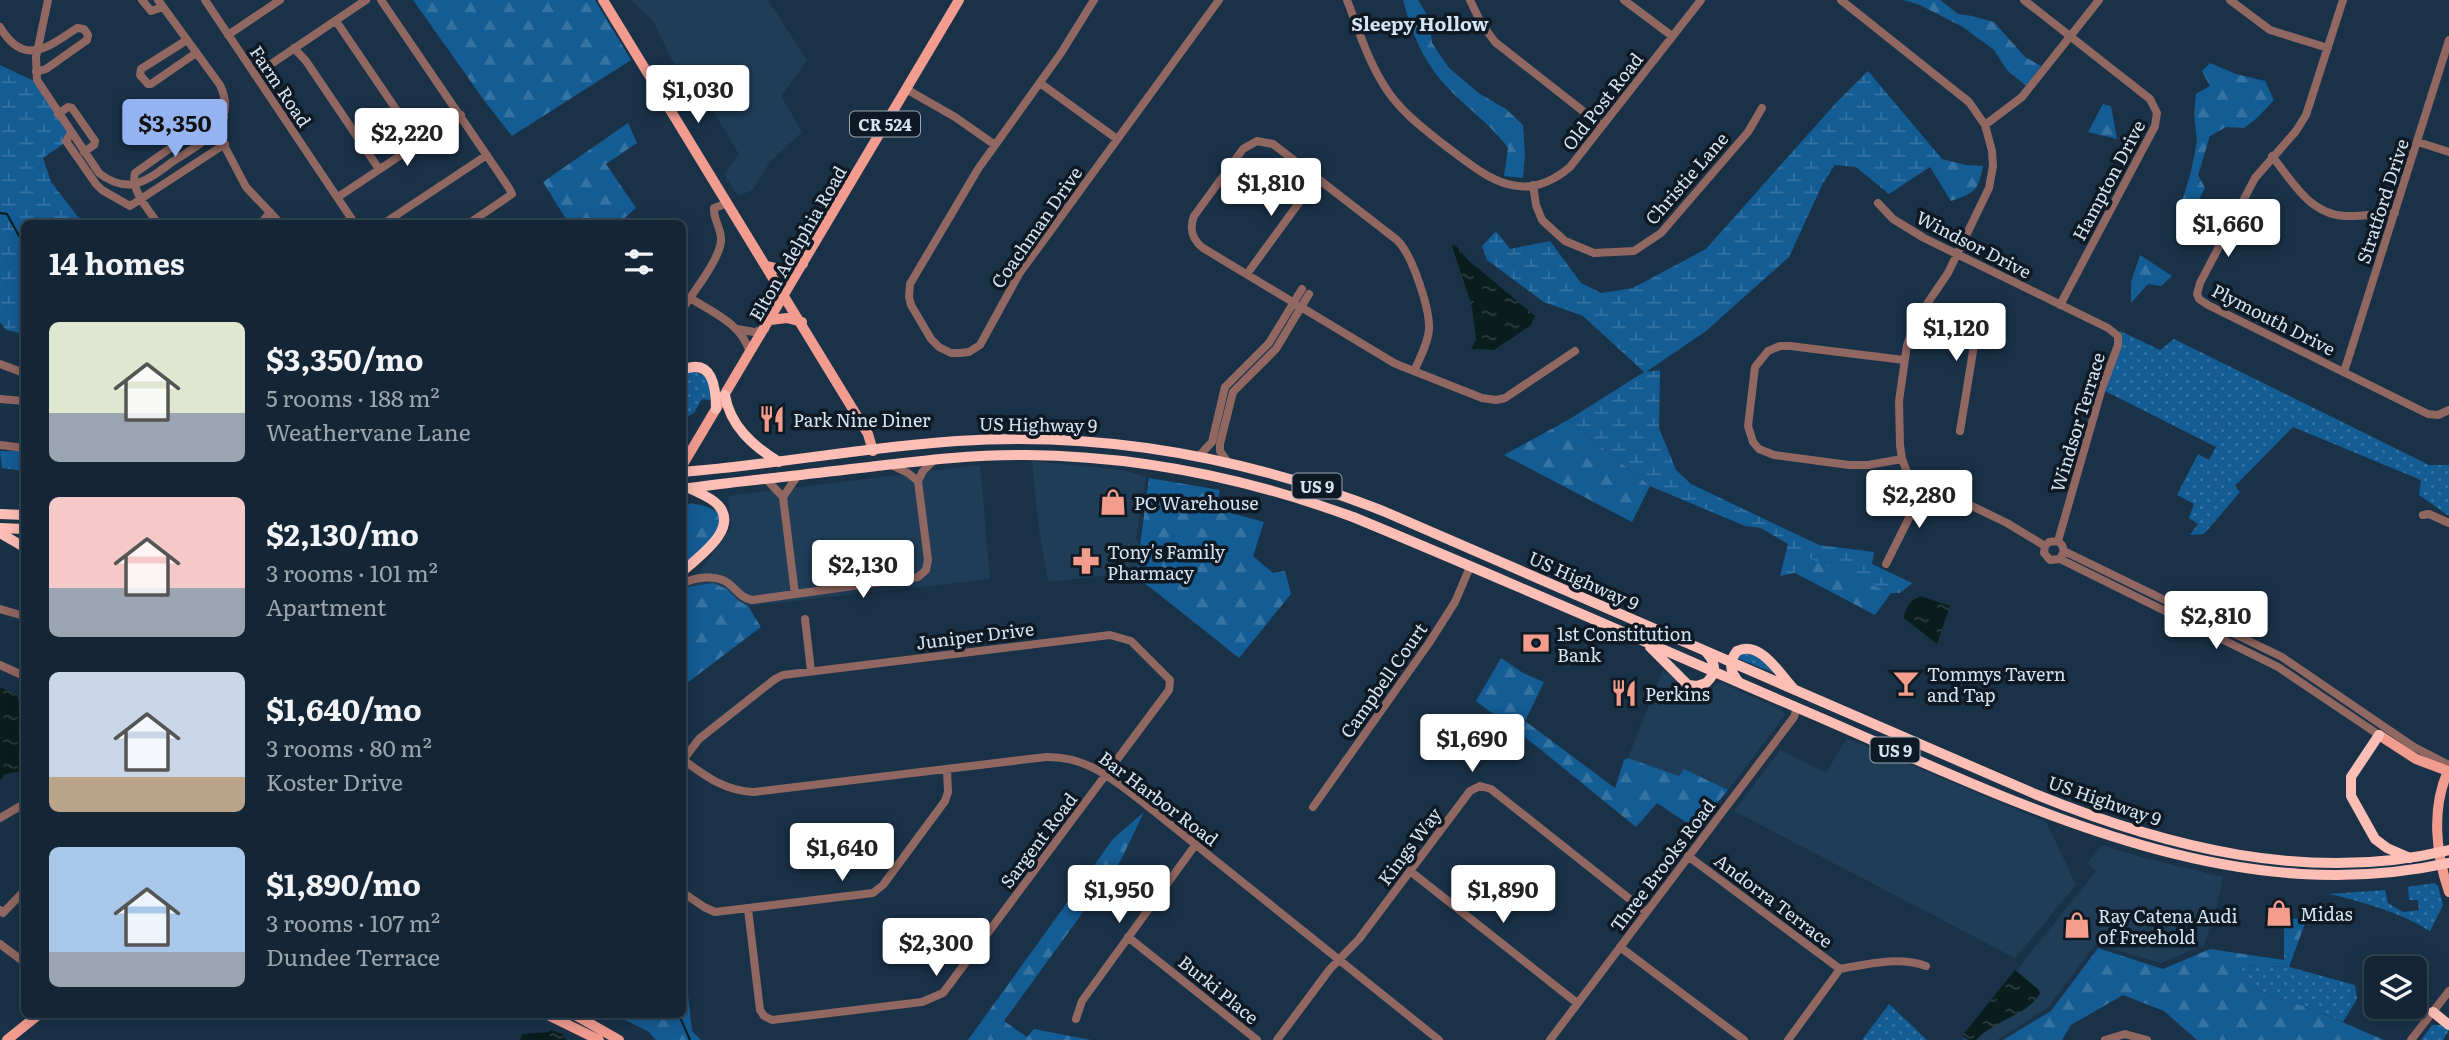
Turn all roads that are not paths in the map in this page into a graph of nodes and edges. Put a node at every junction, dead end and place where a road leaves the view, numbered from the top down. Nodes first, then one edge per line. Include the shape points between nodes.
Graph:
1 (48, 0) edge
2 (142, 0) edge
3 (205, 0) edge
4 (280, 0) edge
5 (366, 0) edge
6 (381, 0) edge
7 (603, 0) edge
8 (959, 0) edge
9 (1094, 0) edge
10 (1219, 0) edge
11 (1347, 0) edge
12 (1470, 0) edge
13 (1624, 0) edge
14 (1701, 0) edge
15 (1841, 0) edge
16 (2024, 0) edge
17 (2099, 0) edge
18 (2230, 0) edge
19 (2343, 0) edge
20 (161, 3) edge
21 (336, 21) junction
22 (0, 27) edge
23 (228, 35) junction
24 (1672, 36) junction
25 (2070, 36) junction
26 (187, 40) junction
27 (2449, 40) edge
28 (294, 48) junction
29 (2328, 48) junction
30 (37, 50) junction
31 (196, 53) junction
32 (36, 72) junction
33 (255, 75) junction
34 (1040, 83) junction
35 (906, 89) junction
36 (1762, 108) dead end
37 (58, 114) junction
38 (461, 115) junction
39 (224, 117) junction
40 (1985, 125) junction
41 (1602, 126) junction
42 (217, 131) junction
43 (71, 133) junction
44 (1117, 139) junction
45 (2417, 142) junction
46 (419, 143) junction
47 (225, 144) junction
48 (995, 145) junction
49 (84, 152) junction
50 (2449, 152) edge
51 (487, 155) junction
52 (2272, 156) junction
53 (379, 169) junction
54 (1317, 178) junction
55 (134, 184) junction
56 (1533, 186) junction
57 (720, 190) junction
58 (338, 197) junction
59 (142, 200) junction
60 (728, 203) junction
61 (1878, 203) dead end
62 (270, 212) junction
63 (2395, 214) junction
64 (155, 220) edge
65 (264, 220) edge
66 (277, 220) edge
67 (352, 220) edge
68 (389, 220) edge
69 (474, 220) edge
70 (715, 221) junction
71 (1957, 254) junction
72 (803, 264) junction
73 (766, 266) junction
74 (1247, 274) junction
75 (1305, 291) dead end
76 (785, 295) junction
77 (690, 298) junction
78 (686, 304) edge
79 (1297, 305) junction
80 (2060, 305) junction
81 (1922, 311) junction
82 (802, 323) junction
83 (768, 325) junction
84 (737, 329) junction
85 (1575, 351) dead end
86 (750, 354) junction
87 (1904, 360) junction
88 (0, 364) edge
89 (686, 370) edge
90 (1414, 371) junction
91 (21, 372) edge
92 (2344, 372) junction
93 (725, 395) junction
94 (0, 399) edge
95 (21, 401) edge
96 (716, 409) junction
97 (2449, 410) edge
98 (1960, 431) dead end
99 (0, 444) edge
100 (21, 448) edge
101 (873, 451) junction
102 (1199, 456) junction
103 (686, 459) edge
104 (1902, 459) junction
105 (934, 460) junction
106 (779, 461) junction
107 (1227, 461) junction
108 (891, 465) junction
109 (686, 472) edge
110 (798, 475) junction
111 (766, 479) junction
112 (918, 481) junction
113 (1926, 484) junction
114 (686, 488) edge
115 (783, 498) junction
116 (0, 514) edge
117 (21, 515) edge
118 (2423, 515) dead end
119 (2449, 523) edge
120 (21, 529) edge
121 (0, 531) edge
122 (2058, 541) junction
123 (21, 545) edge
124 (2045, 546) junction
125 (2062, 555) junction
126 (1886, 564) dead end
127 (1470, 567) junction
128 (686, 568) edge
129 (686, 582) edge
130 (795, 594) junction
131 (0, 609) edge
132 (21, 615) edge
133 (805, 619) dead end
134 (2237, 635) junction
135 (1643, 641) junction
136 (2233, 644) junction
137 (1706, 652) junction
138 (1731, 662) junction
139 (0, 665) edge
140 (811, 671) junction
141 (1714, 672) junction
142 (21, 673) edge
143 (1739, 682) junction
144 (1796, 691) junction
145 (2352, 704) junction
146 (1797, 708) junction
147 (2346, 713) junction
148 (2376, 720) junction
149 (2379, 735) junction
150 (686, 756) edge
151 (686, 762) edge
152 (947, 769) junction
153 (2449, 769) edge
154 (1106, 775) junction
155 (21, 806) edge
156 (1312, 807) dead end
157 (0, 818) edge
158 (1196, 844) junction
159 (2444, 851) edge
160 (1688, 856) junction
161 (2410, 858) junction
162 (2445, 864) edge
163 (1410, 871) junction
164 (2449, 892) edge
165 (21, 894) edge
166 (686, 895) edge
167 (748, 909) junction
168 (0, 910) edge
169 (1646, 912) junction
170 (1128, 937) junction
171 (0, 944) edge
172 (1620, 947) junction
173 (1340, 959) junction
174 (21, 960) edge
175 (1927, 966) dead end
176 (1840, 968) junction
177 (2449, 990) edge
178 (1577, 1003) junction
179 (2432, 1012) junction
180 (34, 1018) edge
181 (556, 1018) edge
182 (580, 1018) edge
183 (1076, 1019) dead end
184 (2449, 1025) edge
185 (1552, 1039) edge
186 (7, 1040) edge
187 (599, 1040) edge
188 (619, 1040) edge
189 (1257, 1040) edge
190 (1277, 1040) edge
191 (1440, 1040) edge
192 (1744, 1040) edge
193 (1788, 1040) edge
194 (2105, 1040) edge
195 (2147, 1040) edge
196 (2412, 1040) edge

1 - 30 street
2 - 20 street via 150,11
3 - 23 street, Farm Road
4 - 23 street
5 - 21 street
6 - 38 street
7 - 57 main road
8 - 35 main road, Elton Adelphia Road / CR 524
9 - 34 street, Coachman Drive
10 - 44 street, Coachman Drive
11 - 56 street via 1373,65 1403,110 1489,178 1510,186
12 - 41 street via 1495,42
13 - 24 street
14 - 24 street, Old Post Road
15 - 40 street via 1961,95
16 - 25 street, Hampton Drive
17 - 25 street
18 - 29 street via 2270,30
19 - 29 street, Plymouth Drive
20 - 26 street
21 - 28 street
21 - 46 street
22 - 30 street via 9,42
23 - 33 street, Farm Road
24 - 41 street, Old Post Road
25 - 40 street via 2022,97
25 - 80 street, Hampton Drive via 2150,99 2157,117
26 - 31 street
26 - 31 street via 141,69 140,75 151,84
27 - 45 street, Stratford Drive
28 - 33 street
28 - 53 street
29 - 52 street, Plymouth Drive via 2306,115
30 - 32 street
30 - 32 street via 77,28 88,35
31 - 39 street via 222,88
32 - 37 street via 38,84
33 - 58 street, Farm Road
34 - 44 street
34 - 48 street, Coachman Drive
35 - 48 street
35 - 72 main road, Elton Adelphia Road / CR 524
36 - 56 street, Christie Lane via 1748,132 1661,233 1634,251 1594,253 1565,241 1542,220
37 - 43 street
37 - 49 street via 72,108 95,142
38 - 46 street
38 - 51 street
39 - 42 street
39 - 55 street via 216,116 137,170
40 - 71 street via 1992,152 1990,183
41 - 56 street, Old Post Road via 1570,167
42 - 47 street
42 - 55 street
43 - 49 street
43 - 59 street via 66,141 102,190 130,206
44 - 48 street, Coachman Drive via 1019,274 982,342 969,352 951,353 936,344 914,311 910,284
45 - 50 street
45 - 63 street, Stratford Drive
46 - 53 street
47 - 59 street
47 - 62 street via 246,187
49 - 55 street via 104,177
51 - 68 street
51 - 69 street via 512,194
52 - 63 street via 2304,197 2322,210 2346,216
52 - 92 street, Plymouth Drive via 2250,187 2200,283 2198,297
53 - 58 street
54 - 74 street
54 - 74 street via 1273,144 1257,141 1242,149 1203,202 1192,219 1195,239
54 - 90 street via 1409,254 1429,323
55 - 59 street
57 - 60 main road
57 - 70 street via 708,212
58 - 67 street, Farm Road
59 - 64 street
60 - 70 street via 714,208
60 - 73 main road
61 - 71 street, Windsor Drive via 1893,219
62 - 65 street
62 - 66 street
63 - 92 street, Stratford Drive
70 - 77 street via 721,238 718,251
71 - 80 street, Windsor Drive
71 - 81 street
72 - 73 main road via 783,270
72 - 76 main road, Elton Adelphia Road / CR 524
73 - 76 main road
74 - 79 street
75 - 79 street
76 - 82 main road
76 - 83 main road, Elton Adelphia Road / CR 524
77 - 78 street
77 - 84 street
79 - 90 street
79 - 102 street via 1269,343 1225,387 1212,442
79 - 107 street via 1276,349 1233,392 1220,444
80 - 122 street, Windsor Terrace via 2113,331 2119,340
81 - 87 street
81 - 98 street via 1972,337
82 - 83 main road via 787,318
82 - 101 main road via 868,434
83 - 84 street via 754,332
83 - 86 main road, Elton Adelphia Road / CR 524
84 - 86 street
85 - 90 street via 1496,400
86 - 93 main road, Elton Adelphia Road / CR 524
87 - 104 street via 1898,411
87 - 104 street via 1774,348 1755,367 1748,424 1753,442 1774,456 1860,466
88 - 91 street
89 - 96 highway via 698,368 711,375
92 - 97 street, Plymouth Drive via 2428,414
93 - 96 main road, Elton Adelphia Road / CR 524
93 - 106 highway via 732,417 750,442
94 - 95 street
96 - 103 main road, Elton Adelphia Road / CR 524
99 - 100 street
101 - 102 highway, US Highway 9 / US 9 via 957,441 1070,441
101 - 106 highway, US Highway 9 / US 9
102 - 107 highway, US Highway 9 / US 9
104 - 113 street via 1911,476
105 - 108 highway, US Highway 9 / US 9
105 - 112 street
105 - 127 highway, US Highway 9 / US 9 via 1026,455 1183,469 1313,503
106 - 109 highway, US Highway 9 / US 9
107 - 137 highway, US Highway 9 / US 9 via 1350,498
108 - 110 highway, US Highway 9 / US 9
108 - 112 street
110 - 111 highway, US Highway 9 / US 9
110 - 115 street
111 - 114 highway, US Highway 9 / US 9
111 - 115 street
112 - 130 street via 928,561 922,574 913,579
113 - 124 street
113 - 126 street
114 - 128 highway via 718,505 725,520 716,540
115 - 130 street
116 - 117 highway
118 - 119 street
120 - 121 highway
121 - 123 highway
122 - 124 street
122 - 125 street
124 - 125 street via 2047,559 2054,561
125 - 134 street
125 - 136 street
127 - 135 highway, US Highway 9 / US 9
127 - 156 street, Campbell Court via 1429,643
129 - 130 street via 716,578 747,599
131 - 132 street
133 - 140 street
134 - 136 street
134 - 145 street via 2282,657
135 - 141 highway, US Highway 9 / US 9
135 - 141 highway via 1688,685 1706,683
136 - 147 street via 2294,677
137 - 138 highway, US Highway 9 / US 9
137 - 141 highway
138 - 143 highway
138 - 144 highway, US Highway 9 / US 9
138 - 144 highway via 1742,649 1756,649
139 - 142 street
140 - 150 street, Juniper Drive via 775,679 699,739
140 - 154 street, Juniper Drive via 1110,635 1127,639 1171,685
141 - 143 highway, US Highway 9 / US 9
143 - 146 highway, US Highway 9 / US 9
144 - 161 highway, US Highway 9 / US 9 via 2057,803 2169,840 2288,862 2349,864
145 - 147 street
145 - 148 street
146 - 160 street, Three Brooks Road
146 - 162 highway, US Highway 9 / US 9 via 2012,800 2193,858 2321,876 2393,873
147 - 149 street
148 - 149 street
148 - 153 street
149 - 153 main road via 2416,760
149 - 161 highway via 2351,777 2351,796 2375,839
151 - 152 street, Bar Harbor Road via 718,784 754,792
152 - 154 street, Bar Harbor Road via 1057,757 1084,762
152 - 167 street via 945,801 877,891
153 - 159 main road via 2439,803
154 - 158 street, Bar Harbor Road
154 - 167 street, Sargent Road via 943,993 932,999 769,1019 760,1010
155 - 157 street
158 - 170 street
158 - 173 street, Bar Harbor Road
159 - 161 highway, US Highway 9 / US 9
159 - 162 main road
160 - 169 street, Three Brooks Road
160 - 176 street, Andorra Terrace
162 - 164 main road
163 - 169 street, Kings Way via 1470,791 1485,786
163 - 173 street, Kings Way
163 - 178 street
165 - 168 street via 3,913
166 - 167 street via 709,910
169 - 172 street, Three Brooks Road
170 - 183 street via 1082,1001
170 - 189 street, Burki Place
171 - 174 street
172 - 178 street, Three Brooks Road
172 - 192 street
173 - 190 street
173 - 191 street, Bar Harbor Road
175 - 176 street via 1900,961
176 - 193 street
177 - 179 street
178 - 185 street, Three Brooks Road
179 - 184 highway
179 - 196 street
180 - 186 main road
181 - 187 main road
182 - 188 main road
194 - 195 street via 2125,1034

